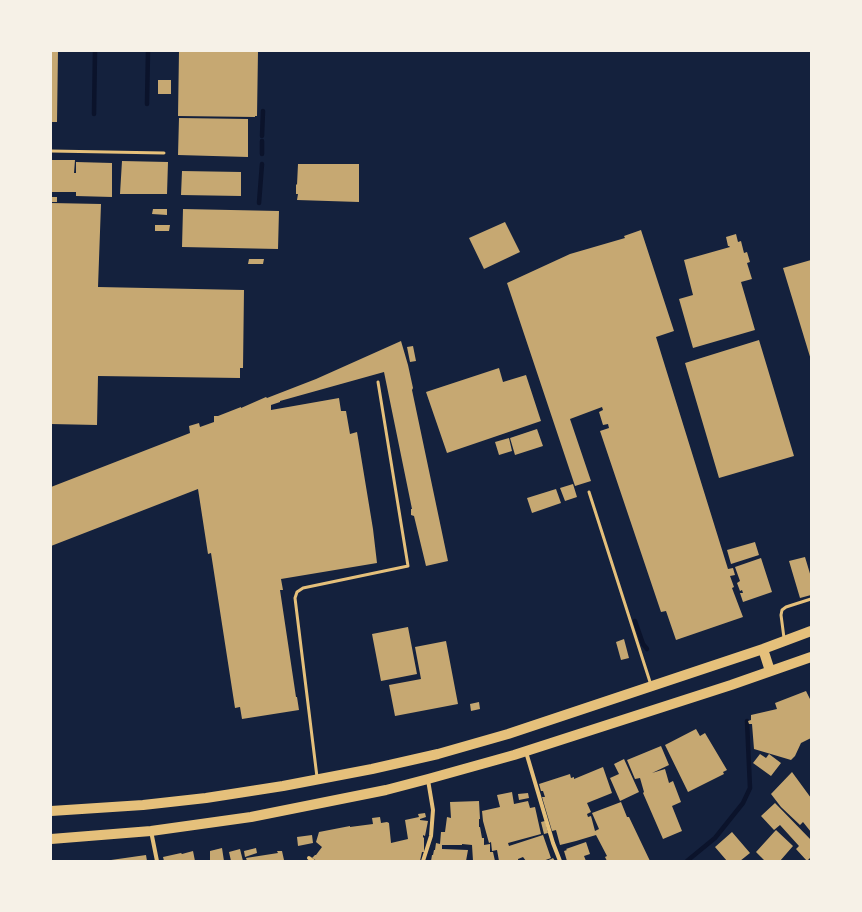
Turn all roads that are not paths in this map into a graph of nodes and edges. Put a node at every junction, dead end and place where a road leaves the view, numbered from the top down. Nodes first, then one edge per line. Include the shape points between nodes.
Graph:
1 (51, 150) edge
2 (164, 153) dead end
3 (378, 382) dead end
4 (589, 492) dead end
5 (811, 599) edge
6 (811, 631) edge
7 (784, 641) junction
8 (763, 649) junction
9 (811, 657) edge
10 (770, 671) junction
11 (651, 686) junction
12 (526, 752) junction
13 (317, 779) junction
14 (428, 779) junction
15 (51, 810) edge
16 (151, 831) junction
17 (51, 838) edge
18 (309, 858) dead end
19 (157, 861) edge
20 (313, 861) edge
21 (423, 861) edge
22 (560, 861) edge

1 - 2 lane
3 - 13 lane via 408,566 303,588 297,592 295,598
4 - 11 lane
5 - 7 lane via 782,610
6 - 7 main road
7 - 8 main road
8 - 10 main road
8 - 11 main road
9 - 10 main road
10 - 12 main road
11 - 13 main road via 508,734 438,754
12 - 14 main road
12 - 22 street
13 - 15 main road via 206,798 143,805
14 - 16 main road via 251,817
14 - 21 street via 434,810 431,836
16 - 17 main road
16 - 19 street
18 - 20 street

